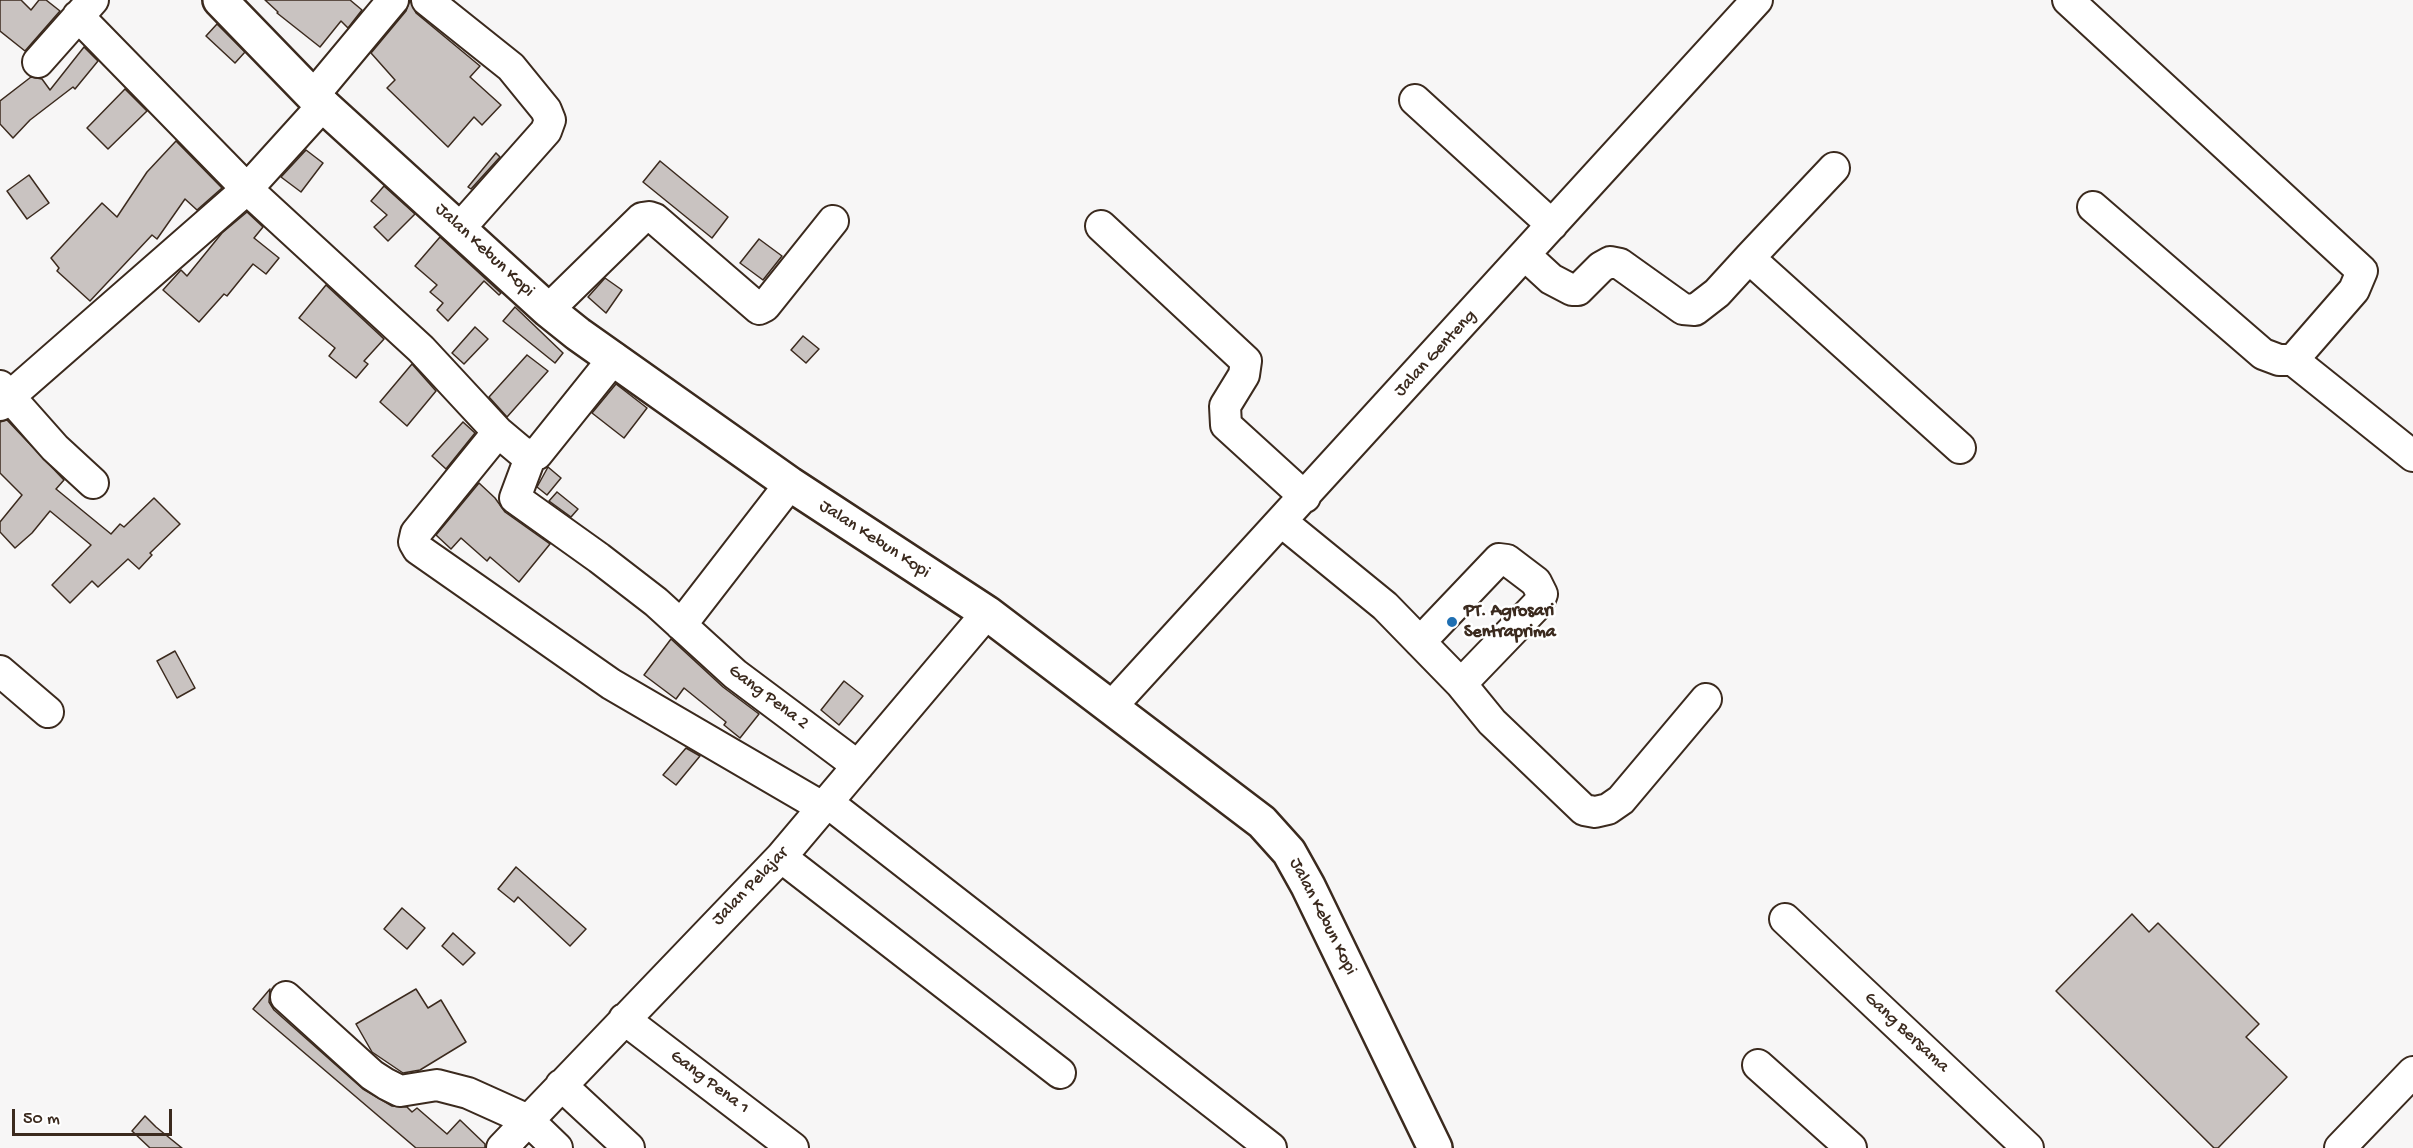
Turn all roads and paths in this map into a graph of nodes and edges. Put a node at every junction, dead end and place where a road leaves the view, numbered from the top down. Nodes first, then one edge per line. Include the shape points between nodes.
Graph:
1 (393, 0) edge
2 (427, 0) edge
3 (1757, 0) edge
4 (2068, 0) edge
5 (222, 1) edge
6 (86, 8) edge
7 (38, 62) dead end
8 (319, 100) junction
9 (1415, 100) dead end
10 (1833, 168) dead end
11 (247, 189) junction
12 (2093, 207) dead end
13 (833, 221) dead end
14 (1552, 225) junction
15 (1101, 226) dead end
16 (460, 228) junction
17 (1526, 256) junction
18 (1749, 258) junction
19 (548, 310) junction
20 (614, 358) junction
21 (2293, 360) junction
22 (3, 396) edge
23 (498, 432) junction
24 (1960, 448) dead end
25 (531, 455) junction
26 (2413, 456) edge
27 (93, 483) dead end
28 (790, 484) junction
29 (1305, 496) junction
30 (1282, 522) junction
31 (987, 613) junction
32 (681, 625) junction
33 (1420, 642) junction
34 (0, 671) edge
35 (1461, 684) junction
36 (1706, 699) dead end
37 (1112, 706) junction
38 (48, 712) dead end
39 (858, 766) junction
40 (825, 805) junction
41 (781, 857) junction
42 (1785, 919) dead end
43 (286, 997) dead end
44 (624, 1019) junction
45 (1758, 1065) dead end
46 (1060, 1073) dead end
47 (561, 1084) junction
48 (2407, 1090) edge
49 (528, 1120) junction
50 (502, 1148) edge
51 (557, 1148) edge
52 (629, 1148) edge
53 (793, 1148) edge
54 (1270, 1148) edge
55 (1435, 1148) edge
56 (1851, 1148) edge
57 (2028, 1148) edge
58 (2340, 1148) edge

1 - 8 street
2 - 16 street via 511,67 550,120 546,131
3 - 14 street, Jalan Genteng
4 - 21 street via 2362,271 2354,290
5 - 8 main road, Jalan Kebun Kopi
6 - 7 street
6 - 11 street
8 - 11 street
8 - 16 main road, Jalan Kebun Kopi
9 - 14 street
10 - 18 street
11 - 22 street via 117,305
11 - 23 street via 422,350
12 - 21 street via 2263,354
13 - 19 street via 759,309 649,217 642,219
14 - 17 street, Jalan Genteng
15 - 29 street via 1245,361 1244,375 1225,405 1226,425
16 - 19 main road, Jalan Kebun Kopi
17 - 18 street via 1551,279 1572,290 1578,290 1610,262 1620,264 1683,309 1695,310 1717,293
17 - 29 street, Jalan Genteng
18 - 24 street
19 - 20 main road, Jalan Kebun Kopi
20 - 25 street via 537,454
20 - 28 main road, Jalan Kebun Kopi
21 - 26 street
22 - 27 street
23 - 25 street
23 - 40 street via 416,533 414,542 418,549 611,684
25 - 32 street, Gang Pena 2 via 515,498 599,558
28 - 31 main road, Jalan Kebun Kopi
28 - 32 street
29 - 30 street, Jalan Genteng
30 - 33 street via 1384,606
30 - 37 street, Jalan Genteng
31 - 37 main road, Jalan Kebun Kopi
31 - 39 street, Jalan Pelajar
32 - 39 street, Gang Pena 2 via 735,674
33 - 35 street
33 - 35 street via 1499,559 1507,560 1536,582 1542,594 1538,604
34 - 38 street
35 - 36 street via 1492,722 1584,810 1594,812 1621,800
37 - 55 main road, Jalan Kebun Kopi via 1263,822 1289,852
39 - 40 street, Jalan Pelajar
40 - 41 street, Jalan Pelajar
40 - 54 street
41 - 44 street, Jalan Pelajar
41 - 46 street
42 - 57 street, Gang Bersama
43 - 49 street via 386,1084 400,1091 437,1085 468,1093
44 - 47 street, Jalan Pelajar
44 - 53 street, Gang Pena 1
45 - 56 street
47 - 49 street, Jalan Pelajar
47 - 52 street
48 - 58 street
49 - 50 street, Jalan Pelajar
49 - 51 street

